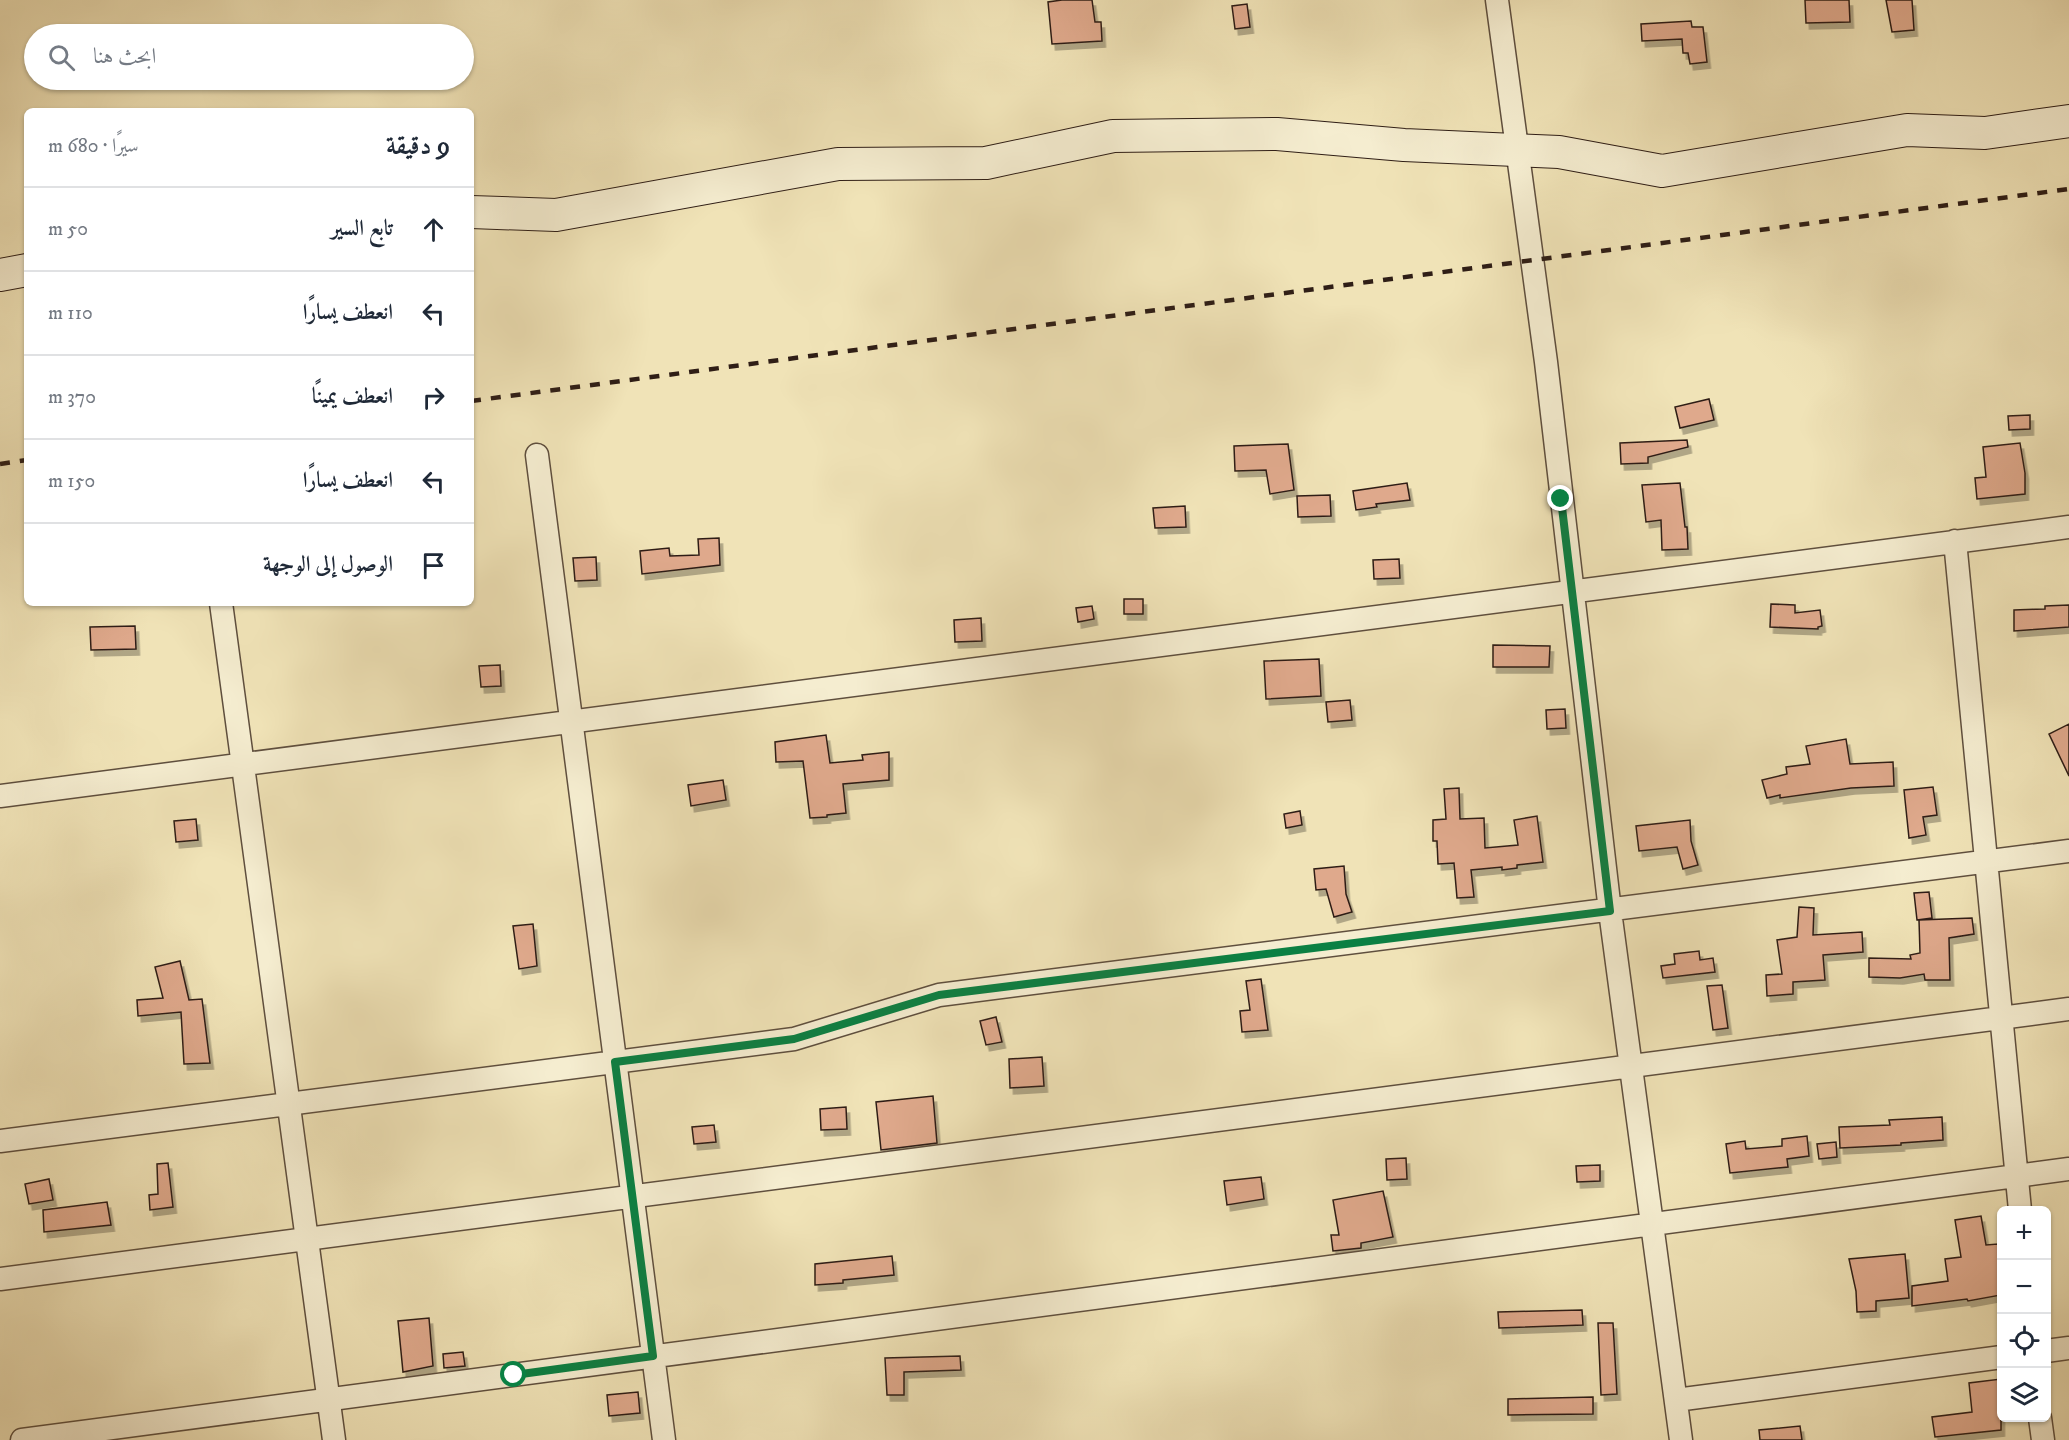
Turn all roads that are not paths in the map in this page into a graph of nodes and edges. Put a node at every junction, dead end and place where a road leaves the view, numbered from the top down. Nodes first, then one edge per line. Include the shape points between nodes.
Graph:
1 (1497, 0) edge
2 (2069, 121) edge
3 (1517, 150) junction
4 (474, 212) edge
5 (24, 271) edge
6 (0, 275) edge
7 (537, 455) dead end
8 (2069, 527) edge
9 (1954, 541) junction
10 (1571, 590) junction
11 (221, 606) edge
12 (571, 721) junction
13 (243, 764) junction
14 (0, 796) edge
15 (2069, 851) edge
16 (1986, 862) junction
17 (1610, 911) junction
18 (2069, 1009) edge
19 (2001, 1018) junction
20 (615, 1062) junction
21 (1631, 1066) junction
22 (289, 1105) junction
23 (0, 1141) edge
24 (2069, 1169) edge
25 (2017, 1176) junction
26 (633, 1196) junction
27 (2020, 1206) edge
28 (1652, 1224) junction
29 (307, 1239) junction
30 (0, 1279) edge
31 (2069, 1348) edge
32 (2051, 1350) edge
33 (653, 1356) junction
34 (1997, 1358) edge
35 (329, 1399) junction
36 (1676, 1400) junction
37 (2041, 1422) edge
38 (22, 1440) edge
39 (334, 1440) edge
40 (664, 1440) edge
41 (1681, 1440) edge
42 (2043, 1440) edge

1 - 3 street
2 - 3 street via 1985,133 1907,129 1662,171 1559,152
3 - 4 street via 1277,134 1113,136 986,163 838,164 556,215
3 - 10 street
5 - 6 street
7 - 12 street
8 - 9 street
9 - 10 street
9 - 16 street
10 - 12 street
10 - 17 street
11 - 13 street
12 - 13 street
12 - 20 street
13 - 14 street
13 - 22 street
15 - 16 street
16 - 17 street
16 - 19 street
17 - 20 street via 939,995 794,1039
17 - 21 street
18 - 19 street
19 - 21 street
19 - 25 street
20 - 22 street
20 - 26 street
21 - 26 street
21 - 28 street
22 - 23 street
22 - 29 street
24 - 25 street
25 - 27 street
25 - 28 street
26 - 29 street
26 - 33 street
28 - 33 street
28 - 36 street
29 - 30 street
29 - 35 street
31 - 32 street
33 - 35 street
33 - 40 street
34 - 36 street
35 - 38 street
35 - 39 street
36 - 41 street
37 - 42 street

